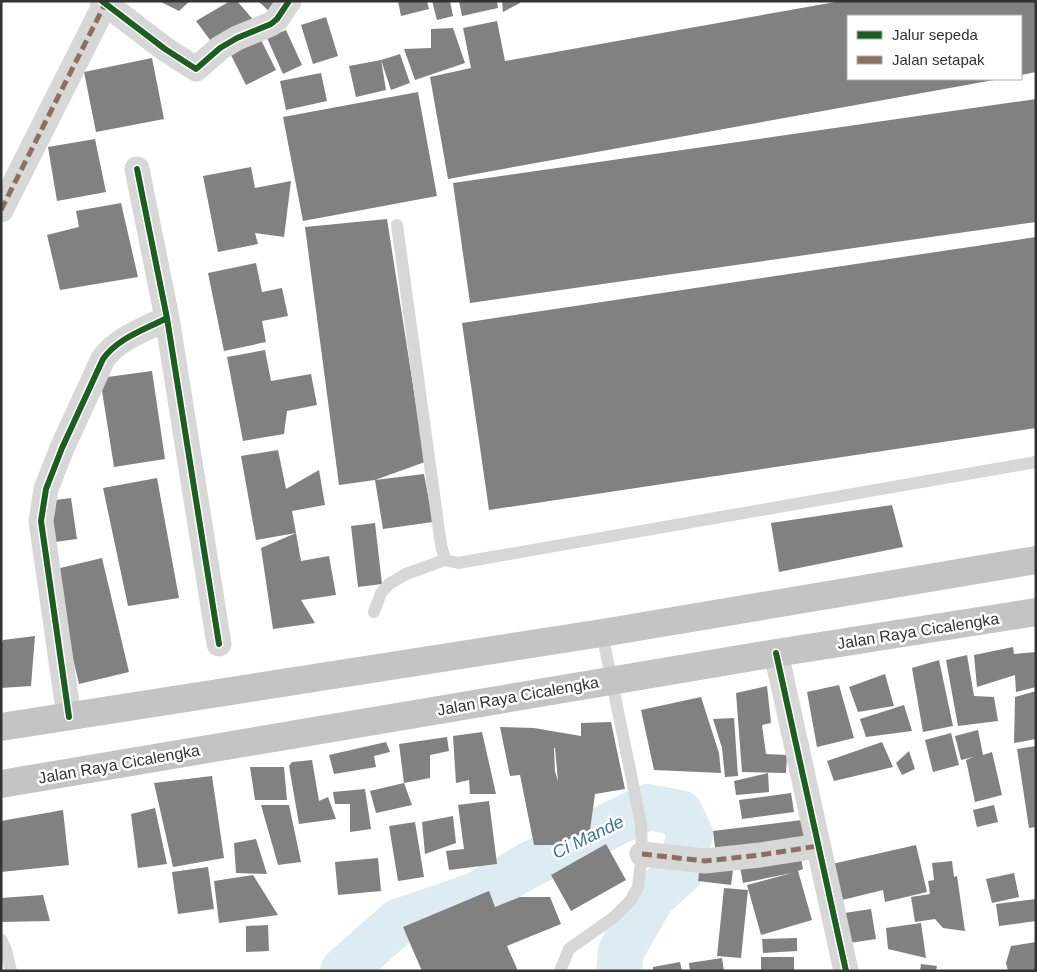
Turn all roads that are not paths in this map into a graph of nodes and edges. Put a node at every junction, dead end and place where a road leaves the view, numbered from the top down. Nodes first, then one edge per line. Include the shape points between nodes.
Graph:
1 (289, 1) edge
2 (104, 3) edge
3 (137, 169) dead end
4 (1, 210) edge
5 (397, 225) dead end
6 (167, 318) junction
7 (1036, 462) edge
8 (445, 560) junction
9 (1036, 560) edge
10 (374, 612) dead end
11 (1036, 612) edge
12 (602, 633) junction
13 (219, 644) dead end
14 (776, 653) junction
15 (612, 681) junction
16 (69, 717) junction
17 (1, 728) edge
18 (1, 784) edge
19 (818, 846) junction
20 (642, 854) junction
21 (1, 939) edge
22 (845, 966) edge
23 (11, 971) edge
24 (560, 971) edge

1 - 2 street via 271,24 220,48 196,69
2 - 4 street
3 - 6 street
5 - 8 lane
6 - 13 street
6 - 16 street via 125,339 111,348 103,359 46,489 40,520
7 - 8 lane via 458,563
8 - 10 lane via 389,584 381,593
9 - 12 highway
11 - 14 highway, Jalan Raya Cicalengka
12 - 15 lane
12 - 16 highway
14 - 15 highway, Jalan Raya Cicalengka
14 - 19 street
15 - 18 highway, Jalan Raya Cicalengka
15 - 20 lane via 641,824
16 - 17 highway
19 - 20 street via 704,861
19 - 22 street
20 - 24 lane via 638,887 631,900 613,918 569,949
21 - 23 lane

